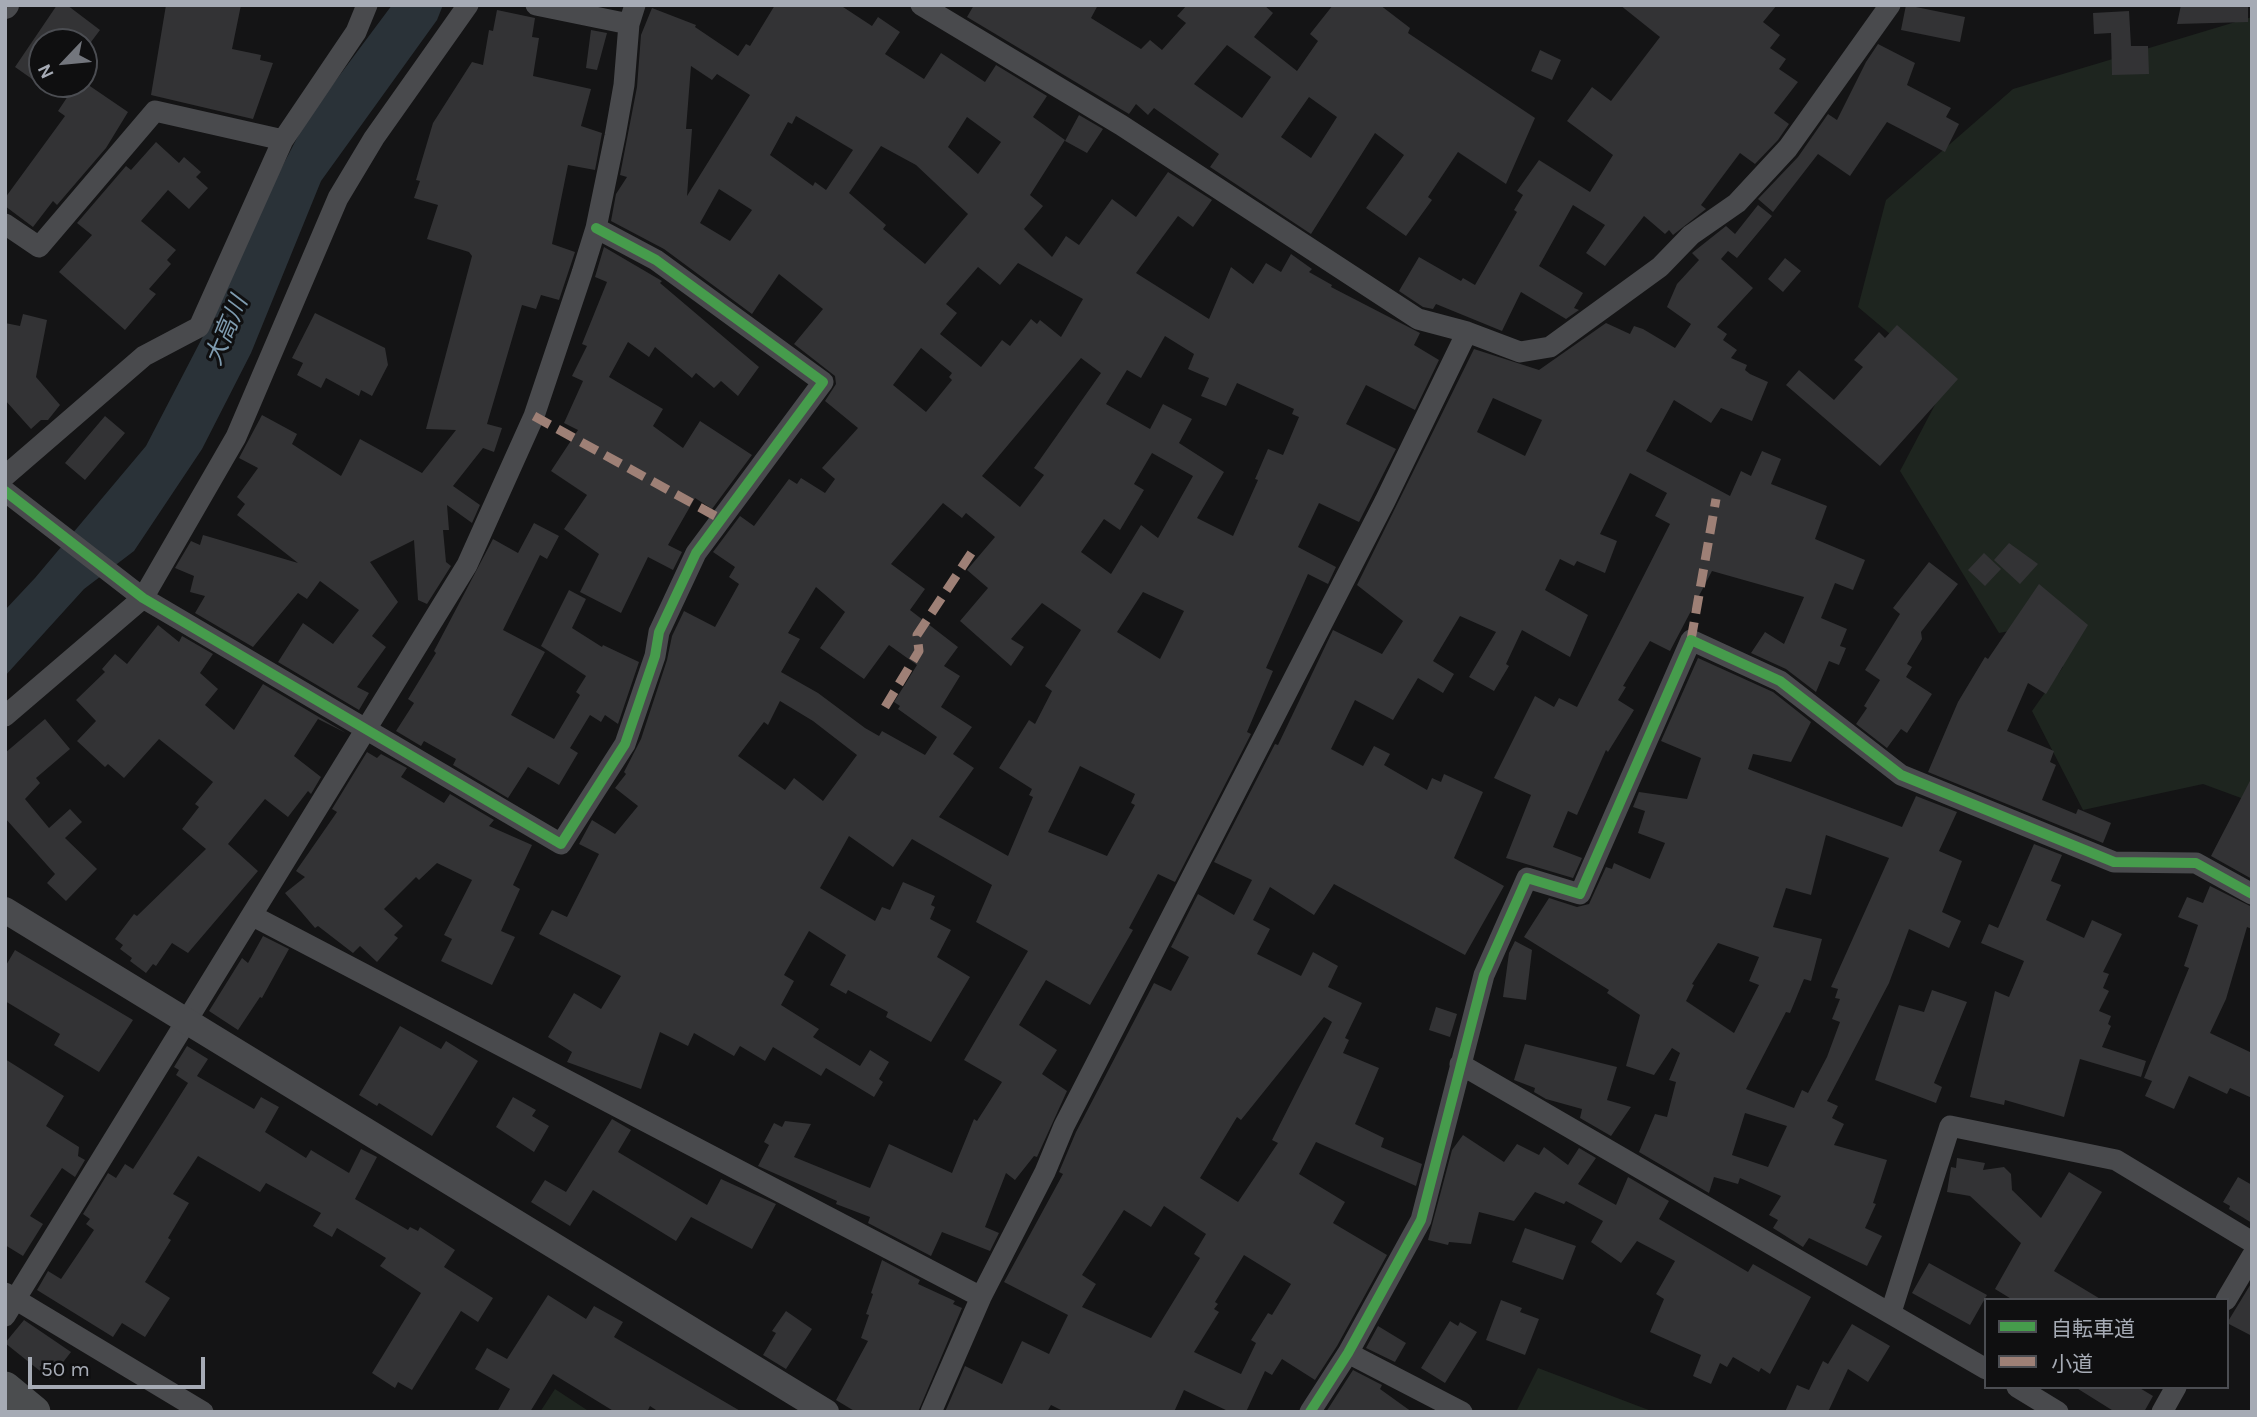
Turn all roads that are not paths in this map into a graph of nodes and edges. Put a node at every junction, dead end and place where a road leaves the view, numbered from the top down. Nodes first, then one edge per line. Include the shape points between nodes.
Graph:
1 (367, 5) edge
2 (468, 5) edge
3 (536, 5) edge
4 (921, 5) edge
5 (1889, 5) edge
6 (632, 14) edge
7 (283, 140) junction
8 (5, 224) edge
9 (596, 228) junction
10 (1467, 332) junction
11 (5, 476) edge
12 (5, 491) edge
13 (143, 597) junction
14 (5, 716) edge
15 (366, 730) junction
16 (2252, 894) edge
17 (5, 910) edge
18 (253, 916) junction
19 (187, 1020) junction
20 (1461, 1064) junction
21 (2252, 1242) edge
22 (2252, 1256) edge
23 (981, 1297) junction
24 (2227, 1298) edge
25 (9, 1303) edge
26 (1891, 1312) junction
27 (1348, 1353) junction
28 (1984, 1368) edge
29 (5, 1388) edge
30 (2020, 1389) edge
31 (2175, 1389) edge
32 (34, 1412) edge
33 (203, 1412) edge
34 (826, 1412) edge
35 (931, 1412) edge
36 (1310, 1412) edge
37 (1462, 1412) edge
38 (2058, 1412) edge
39 (2162, 1412) edge

1 - 7 street via 356,32
2 - 13 street via 374,138 338,198 236,437
3 - 6 street
4 - 10 street via 1121,125 1418,319
5 - 10 street via 1788,148 1737,204 1690,235 1660,267 1550,346 1520,352
6 - 9 street via 624,85
7 - 8 street via 155,111 39,247
7 - 11 street via 199,327 144,356
9 - 15 street via 534,416 467,565
9 - 15 street via 656,260 823,382 695,553 659,632 625,744 561,844
10 - 23 street
12 - 13 street
13 - 14 street
13 - 15 street
15 - 18 street
16 - 20 street via 2196,863 2114,862 1902,775 1780,681 1691,640 1580,894 1527,878 1484,975
17 - 19 street
18 - 19 street
18 - 23 street
19 - 25 street
19 - 34 street
20 - 26 street
20 - 27 street via 1421,1220
21 - 26 street via 2116,1160 1950,1126
22 - 24 street
23 - 35 street
25 - 33 street
26 - 28 street
27 - 36 street
27 - 37 street
29 - 32 main road
30 - 38 street
31 - 39 street

